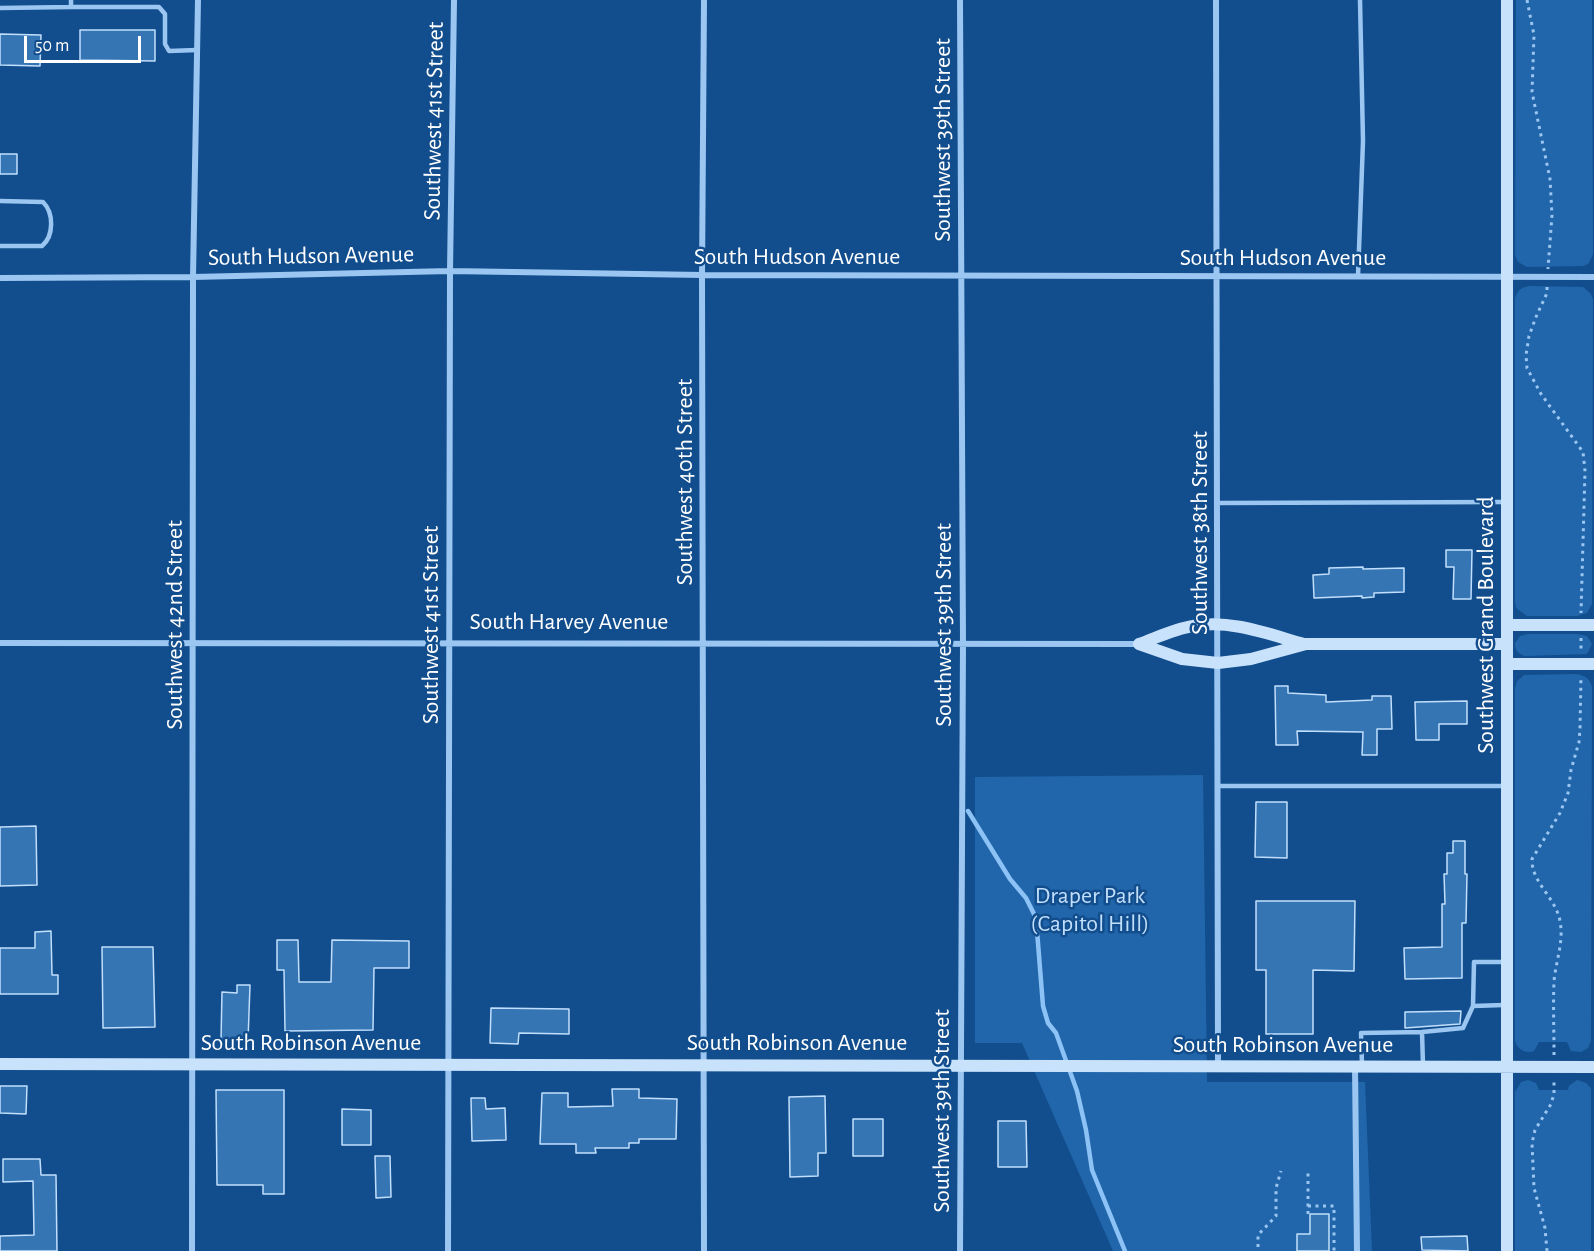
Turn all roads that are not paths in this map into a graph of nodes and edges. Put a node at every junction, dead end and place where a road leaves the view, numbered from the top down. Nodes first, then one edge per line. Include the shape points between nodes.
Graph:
1 (71, 0) edge
2 (198, 0) edge
3 (454, 0) edge
4 (704, 0) edge
5 (960, 0) edge
6 (1216, 0) edge
7 (1360, 0) edge
8 (1508, 0) edge
9 (71, 7) junction
10 (0, 8) edge
11 (197, 50) junction
12 (0, 201) edge
13 (0, 246) edge
14 (450, 272) junction
15 (702, 275) junction
16 (962, 276) junction
17 (1218, 276) junction
18 (1358, 276) junction
19 (193, 277) junction
20 (1508, 277) junction
21 (1594, 277) edge
22 (0, 278) edge
23 (1508, 502) junction
24 (1218, 503) junction
25 (1508, 625) junction
26 (1594, 625) edge
27 (1218, 626) junction
28 (704, 642) junction
29 (0, 643) edge
30 (449, 643) junction
31 (192, 644) junction
32 (963, 644) junction
33 (1139, 644) junction
34 (1306, 644) junction
35 (1508, 644) junction
36 (1218, 663) junction
37 (1508, 664) junction
38 (1594, 664) edge
39 (1218, 786) junction
40 (1508, 786) junction
41 (1507, 962) junction
42 (1507, 1005) junction
43 (1473, 1006) junction
44 (1422, 1032) junction
45 (0, 1064) edge
46 (192, 1064) junction
47 (448, 1064) junction
48 (704, 1064) junction
49 (960, 1065) junction
50 (1218, 1065) junction
51 (1359, 1066) junction
52 (1423, 1066) junction
53 (1507, 1066) junction
54 (1594, 1066) edge
55 (192, 1251) edge
56 (448, 1251) edge
57 (704, 1251) edge
58 (960, 1251) edge
59 (1357, 1251) edge
60 (1507, 1251) edge

1 - 9 lane
2 - 11 street, Southwest 42nd Street
3 - 14 street, Southwest 41st Street
4 - 15 street, Southwest 40th Street
5 - 16 street, Southwest 39th Street
6 - 17 street, Southwest 38th Street
7 - 18 lane via 1362,141
8 - 20 street, Southwest Grand Boulevard
9 - 10 lane
9 - 11 lane via 159,7 165,14 168,51
11 - 19 street, Southwest 42nd Street
12 - 13 lane via 43,202 50,213 50,235 42,246
14 - 15 street, South Hudson Avenue
14 - 19 street, South Hudson Avenue
14 - 30 street, Southwest 41st Street
15 - 16 street, South Hudson Avenue
15 - 28 street, Southwest 40th Street
16 - 17 street, South Hudson Avenue
16 - 32 street, Southwest 39th Street
17 - 18 street, South Hudson Avenue
17 - 24 street, Southwest 38th Street
18 - 20 street, South Hudson Avenue
19 - 22 street, South Hudson Avenue
19 - 31 street, Southwest 42nd Street
20 - 21 street, South Hudson Avenue
20 - 23 street, Southwest Grand Boulevard
23 - 24 lane
23 - 25 street, Southwest Grand Boulevard
24 - 27 street, Southwest 38th Street
25 - 26 street
25 - 35 street, Southwest Grand Boulevard
27 - 33 street, South Harvey Avenue via 1191,626
27 - 34 street, South Harvey Avenue via 1244,628
27 - 36 street, Southwest 38th Street
28 - 30 street, South Harvey Avenue
28 - 32 street, South Harvey Avenue
28 - 48 street, Southwest 40th Street
29 - 31 street, South Harvey Avenue
30 - 31 street, South Harvey Avenue
30 - 47 street, Southwest 41st Street
31 - 46 street, Southwest 42nd Street
32 - 33 street, South Harvey Avenue
32 - 49 street, Southwest 39th Street
33 - 36 street, South Harvey Avenue via 1182,659
34 - 35 street, South Harvey Avenue
34 - 36 street, South Harvey Avenue via 1251,659
35 - 37 street, Southwest Grand Boulevard
36 - 39 street, Southwest 38th Street
37 - 38 street
37 - 40 street, Southwest Grand Boulevard
39 - 40 lane
39 - 50 street, Southwest 38th Street
40 - 41 street, Southwest Grand Boulevard
41 - 42 street, Southwest Grand Boulevard
41 - 43 lane via 1474,962
42 - 43 lane
42 - 53 street, Southwest Grand Boulevard
43 - 44 lane via 1463,1028
44 - 51 lane via 1361,1033
44 - 52 lane
45 - 46 street, South Robinson Avenue
46 - 47 street, South Robinson Avenue
46 - 55 street, Southwest 42nd Street
47 - 48 street, South Robinson Avenue
47 - 56 street, Southwest 41st Street
48 - 49 street, South Robinson Avenue
48 - 57 street, Southwest 40th Street
49 - 50 street, South Robinson Avenue
49 - 58 street, Southwest 39th Street
50 - 51 street, South Robinson Avenue
51 - 52 street, South Robinson Avenue
51 - 59 street
52 - 53 street, South Robinson Avenue
53 - 54 street, South Robinson Avenue
53 - 60 street, Southwest Grand Boulevard

